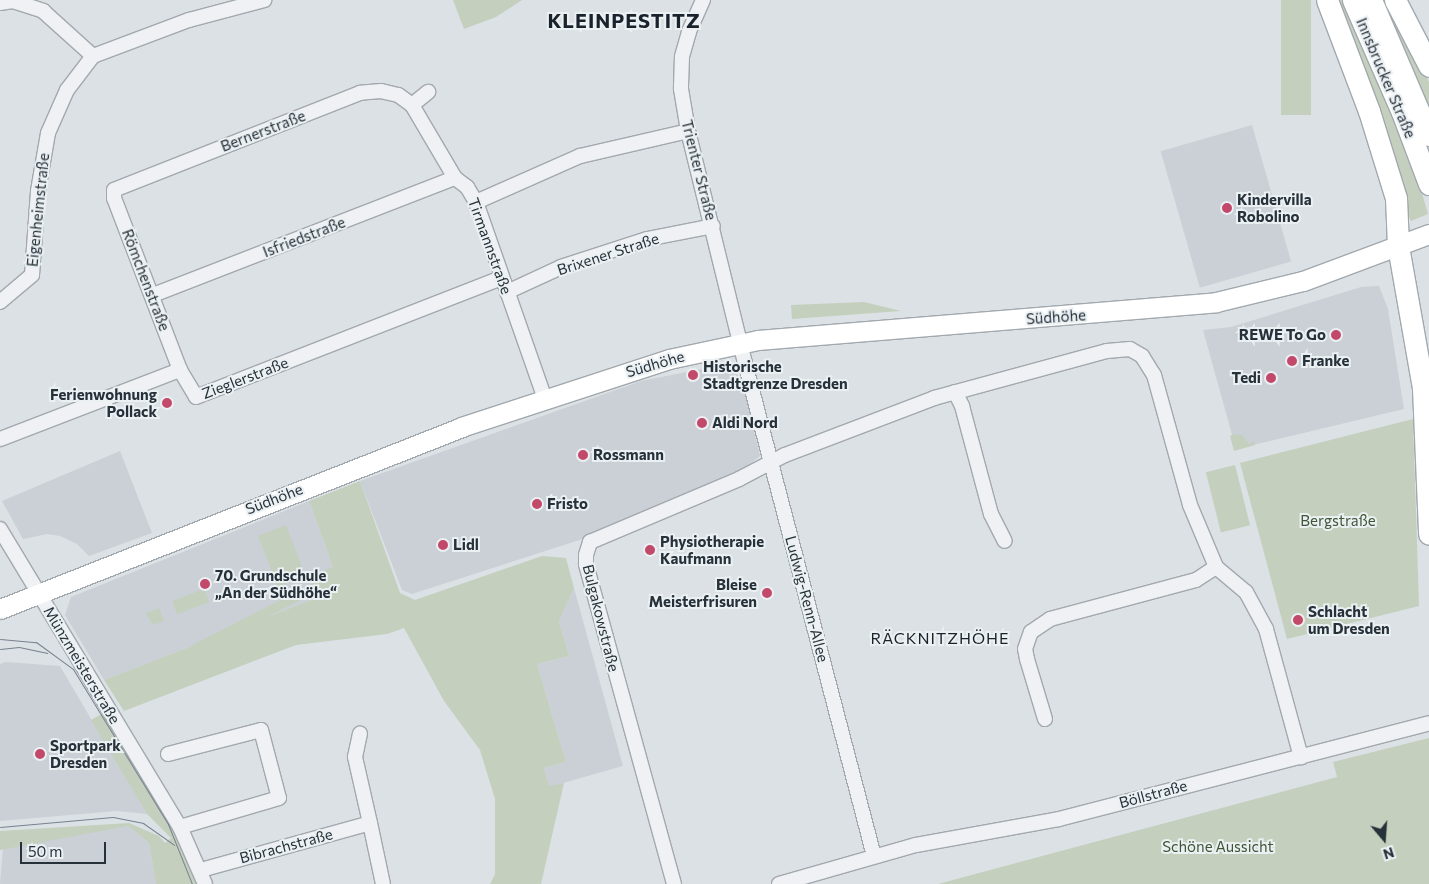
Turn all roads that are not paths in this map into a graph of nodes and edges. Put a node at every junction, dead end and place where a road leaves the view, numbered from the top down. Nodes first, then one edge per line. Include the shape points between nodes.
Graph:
1 (264, 0) edge
2 (703, 0) edge
3 (1327, 0) edge
4 (1353, 0) edge
5 (1371, 0) edge
6 (1395, 0) edge
7 (0, 3) edge
8 (93, 56) junction
9 (1429, 66) edge
10 (428, 92) dead end
11 (412, 105) junction
12 (688, 131) junction
13 (1429, 135) edge
14 (455, 178) junction
15 (1429, 184) edge
16 (114, 190) joint
17 (476, 202) junction
18 (712, 226) junction
19 (1413, 240) edge
20 (502, 278) junction
21 (506, 292) junction
22 (153, 295) junction
23 (0, 302) edge
24 (740, 342) junction
25 (180, 370) junction
26 (955, 392) junction
27 (545, 399) junction
28 (0, 439) edge
29 (771, 462) junction
30 (0, 529) edge
31 (1429, 534) edge
32 (1005, 541) dead end
33 (1216, 567) junction
34 (38, 593) junction
35 (0, 609) edge
36 (1045, 719) dead end
37 (1429, 723) edge
38 (360, 734) dead end
39 (168, 754) dead end
40 (1301, 757) junction
41 (370, 823) junction
42 (180, 827) junction
43 (874, 856) junction
44 (201, 870) junction
45 (205, 884) edge
46 (383, 884) edge
47 (674, 884) edge
48 (779, 884) edge

1 - 8 street via 189,20
2 - 12 street, Trienter Straße via 688,32 682,57 681,89
3 - 19 main road
4 - 15 main road, Innsbrucker Straße via 1402,112
5 - 13 main road, Innsbrucker Straße
6 - 9 main road
7 - 8 street via 13,1 43,11
8 - 23 street, Eigenheimstraße via 67,90 48,133 39,183 32,275
10 - 11 street
11 - 14 street, Tirmannstraße
11 - 16 street, Bernerstraße via 381,91 360,93
12 - 17 street via 580,156
12 - 18 street, Trienter Straße
14 - 17 street, Tirmannstraße via 467,187
14 - 22 street, Isfriedstraße
16 - 22 street, Römchenstraße via 114,198
17 - 20 street, Tirmannstraße
18 - 21 street, Brixener Straße via 647,239 561,267
18 - 24 street, Trienter Straße
19 - 24 street, Südhöhe via 1263,293 1191,306
19 - 31 main road
20 - 21 street, Tirmannstraße
20 - 25 street, Zieglerstraße via 196,397
21 - 27 street, Tirmannstraße
22 - 25 street, Römchenstraße
24 - 27 street, Südhöhe via 669,359
24 - 29 street, Ludwig-Renn-Allee
25 - 28 street
26 - 29 street, Bulgakowstraße
26 - 32 street via 962,406 991,514
26 - 33 street, Bulgakowstraße via 1107,351 1130,349 1142,356 1154,375 1190,505
27 - 34 street, Südhöhe via 434,436
29 - 43 street, Ludwig-Renn-Allee
29 - 47 street, Bulgakowstraße via 739,479 606,533 590,542 586,555
30 - 34 street, Münzmeisterstraße
33 - 36 street via 1196,580 1050,619 1031,632 1027,659
33 - 40 street via 1246,592 1266,629
34 - 35 street, Südhöhe
34 - 42 street, Münzmeisterstraße
37 - 40 street, Böllstraße
38 - 41 street via 355,757
39 - 42 street via 261,730 279,798
40 - 43 street, Böllstraße via 1059,819 959,836
41 - 44 street, Bibrachstraße
41 - 46 street
42 - 44 street, Münzmeisterstraße
43 - 48 street
44 - 45 street, Münzmeisterstraße

